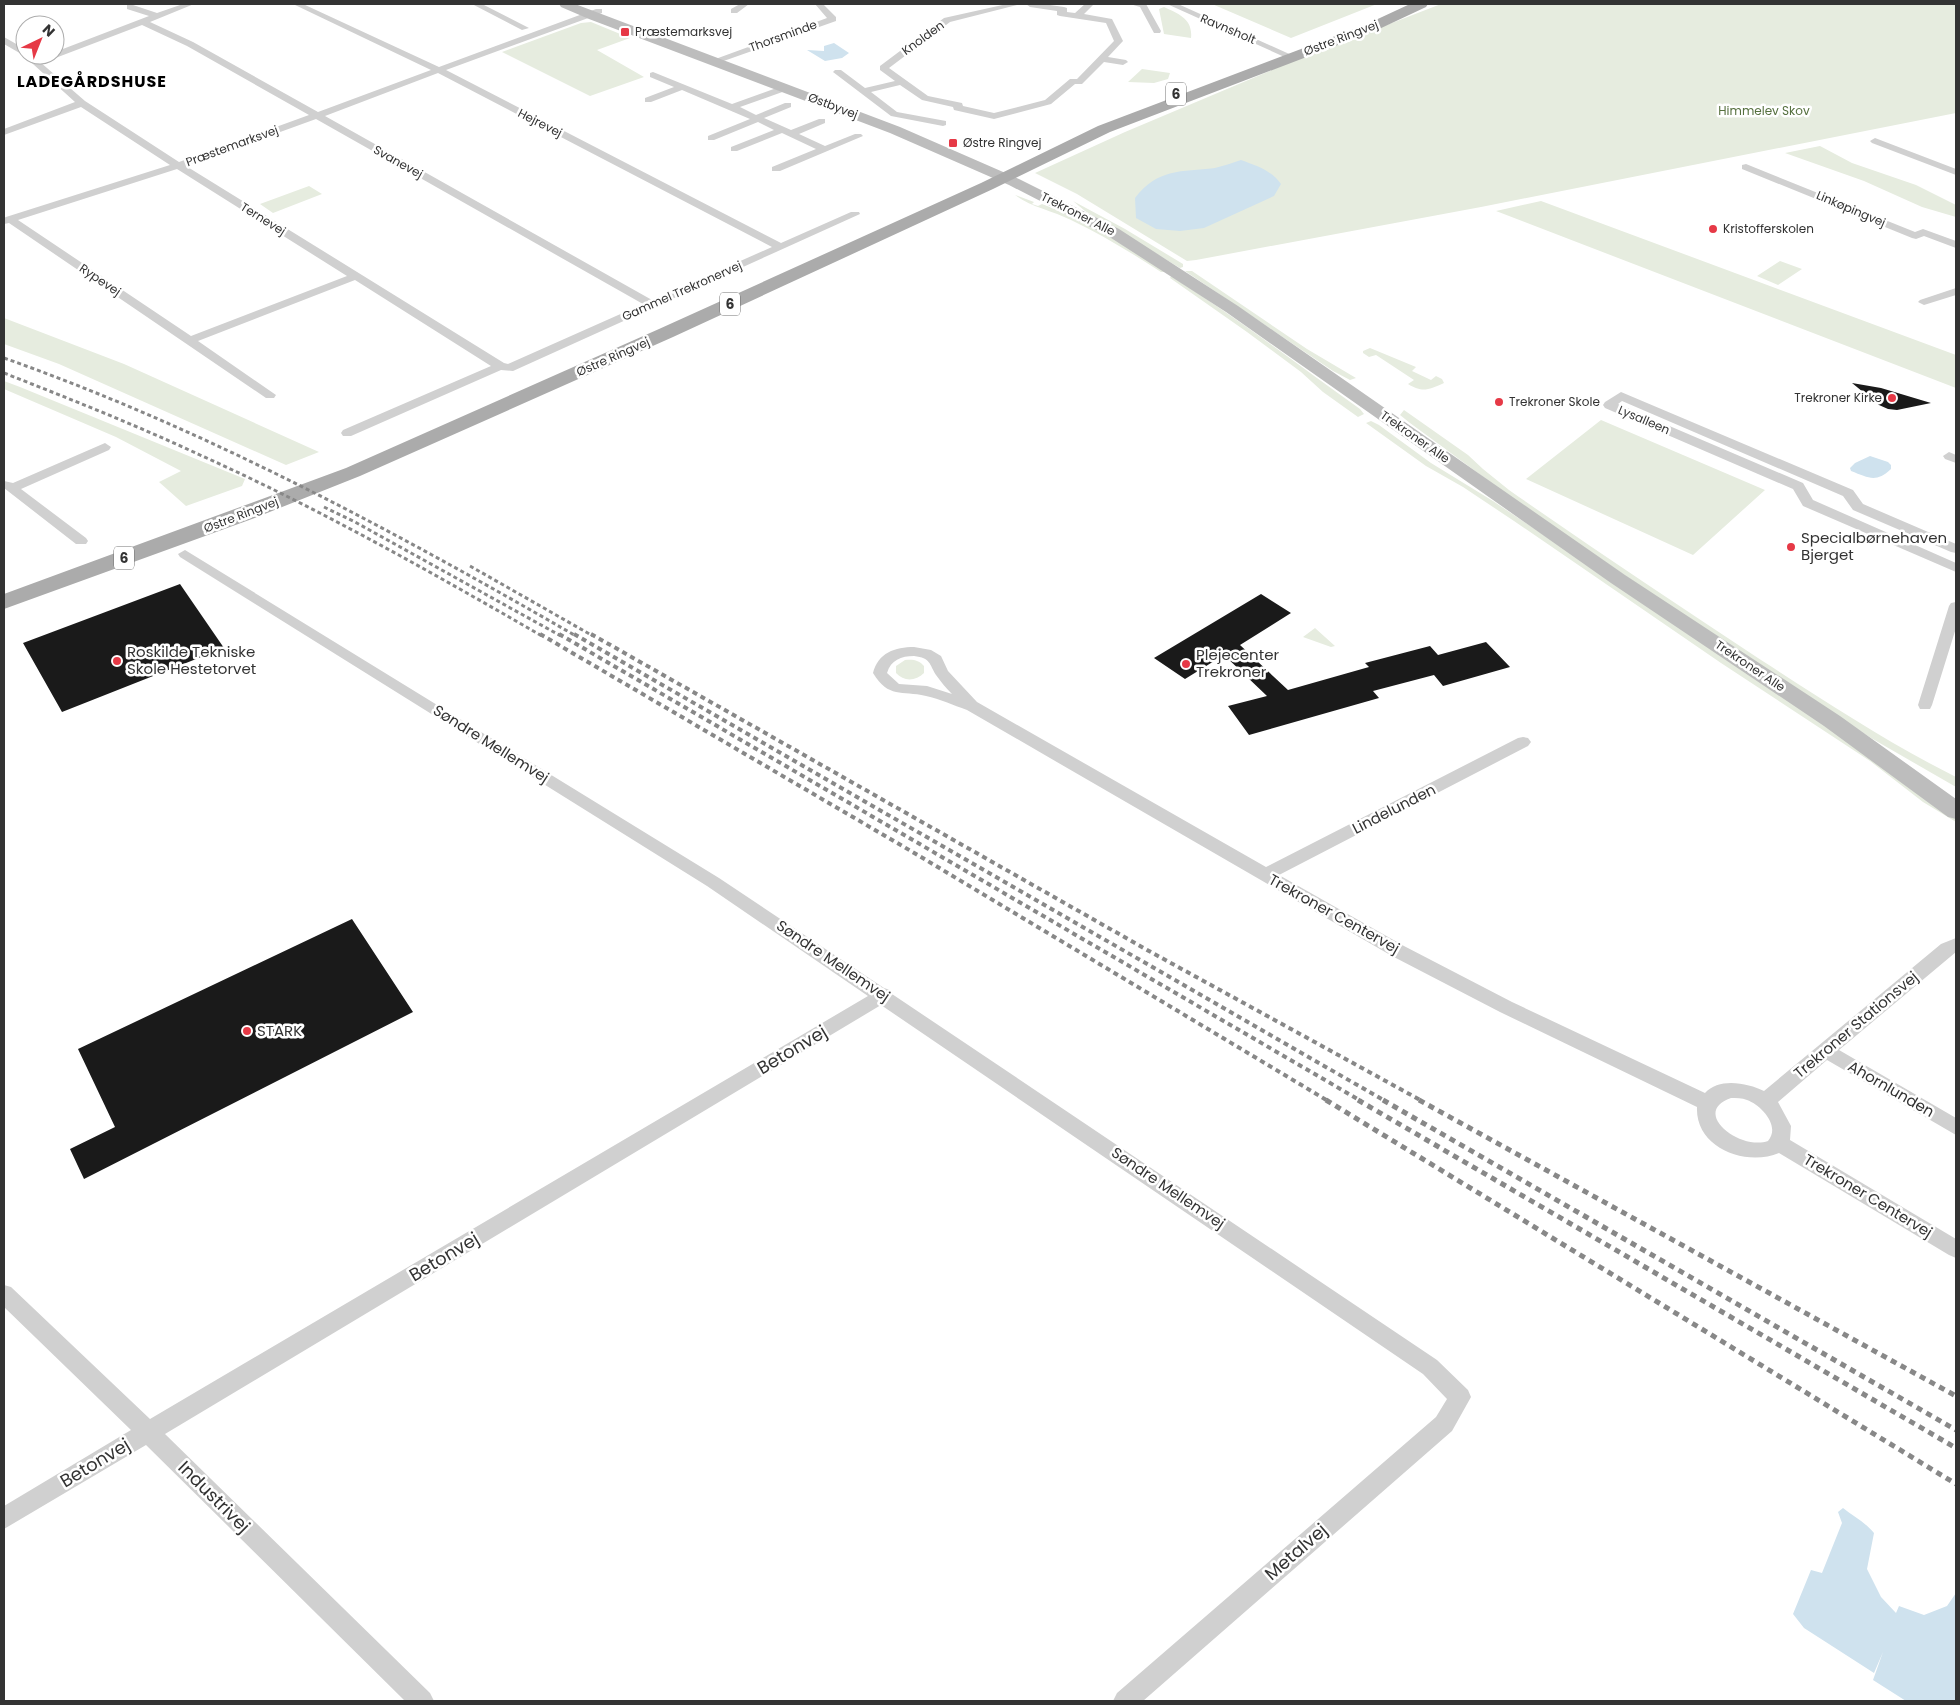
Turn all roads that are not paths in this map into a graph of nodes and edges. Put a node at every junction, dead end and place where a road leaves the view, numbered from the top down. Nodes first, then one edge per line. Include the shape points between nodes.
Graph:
1 (190, 4) edge
2 (297, 4) edge
3 (476, 4) edge
4 (565, 4) edge
5 (745, 4) edge
6 (819, 4) edge
7 (1017, 4) edge
8 (1030, 4) edge
9 (1090, 4) edge
10 (1141, 4) edge
11 (1171, 4) edge
12 (1421, 4) edge
13 (130, 7) dead end
14 (590, 10) edge
15 (734, 11) dead end
16 (158, 16) junction
17 (1077, 16) junction
18 (143, 22) junction
19 (525, 28) dead end
20 (1157, 31) dead end
21 (4, 40) edge
22 (15, 47) edge
23 (65, 51) edge
24 (1289, 55) junction
25 (1102, 59) junction
26 (715, 61) junction
27 (1123, 62) dead end
28 (39, 65) edge
29 (439, 70) junction
30 (838, 72) dead end
31 (652, 75) dead end
32 (900, 82) junction
33 (682, 87) junction
34 (785, 88) junction
35 (863, 91) junction
36 (648, 100) dead end
37 (82, 103) junction
38 (788, 105) dead end
39 (732, 107) junction
40 (1030, 107) junction
41 (894, 114) junction
42 (316, 116) junction
43 (1043, 116) dead end
44 (757, 119) junction
45 (822, 121) dead end
46 (876, 123) junction
47 (942, 123) dead end
48 (4, 132) edge
49 (785, 132) junction
50 (858, 136) dead end
51 (711, 138) dead end
52 (1876, 141) dead end
53 (734, 149) dead end
54 (824, 150) junction
55 (178, 166) junction
56 (1746, 167) dead end
57 (776, 169) dead end
58 (1956, 172) edge
59 (996, 174) junction
60 (855, 214) dead end
61 (7, 220) edge
62 (1956, 245) edge
63 (780, 247) junction
64 (356, 276) junction
65 (1954, 294) edge
66 (1924, 302) dead end
67 (652, 305) junction
68 (189, 341) junction
69 (505, 367) junction
70 (270, 395) dead end
71 (347, 433) dead end
72 (105, 447) dead end
73 (346, 468) joint
74 (1808, 476) junction
75 (8, 485) edge
76 (1798, 486) junction
77 (238, 510) junction
78 (81, 541) dead end
79 (1956, 549) edge
80 (185, 554) dead end
81 (1956, 568) edge
82 (4, 587) edge
83 (4, 602) edge
84 (1956, 606) edge
85 (1925, 705) dead end
86 (972, 706) junction
87 (1832, 721) junction
88 (1523, 742) dead end
89 (1956, 792) edge
90 (1956, 811) edge
91 (1265, 876) junction
92 (1956, 930) edge
93 (1952, 947) edge
94 (884, 995) junction
95 (1826, 1051) junction
96 (1766, 1101) junction
97 (1707, 1103) junction
98 (1956, 1127) edge
99 (1779, 1143) junction
100 (1956, 1249) edge
101 (4, 1294) edge
102 (1460, 1397) joint
103 (148, 1432) junction
104 (4, 1518) edge
105 (422, 1701) edge
106 (1125, 1701) edge

1 - 16 street
2 - 29 street, Hejrevej
3 - 19 street
4 - 14 street, Østbyvej
5 - 15 street
6 - 26 street, Thorsminde via 833,18
7 - 32 street, Knolden via 947,20 883,68
8 - 17 street, Knolden via 1064,10 1060,13
9 - 17 street
10 - 20 street
11 - 24 street, Ravnsholt
12 - 24 main road, Østre Ringvej / 6 via 1372,27
13 - 16 street
14 - 26 street, Østbyvej
14 - 29 street, Præstemarksvej
16 - 18 street
17 - 25 street, Knolden via 1109,21 1119,41
18 - 23 street
18 - 42 street, Svanevej via 190,44
21 - 22 street, Ternevej
24 - 59 main road, Østre Ringvej / 6
25 - 27 street
25 - 40 street, Knolden via 1079,82 1074,81 1048,102
26 - 34 street, Østbyvej
28 - 37 street, Ternevej
29 - 42 street, Præstemarksvej
29 - 63 street, Hejrevej
30 - 35 street
31 - 33 street
32 - 35 street
32 - 40 street, Knolden via 925,98 994,116
33 - 36 street
33 - 39 street
34 - 39 street
34 - 46 street, Østbyvej
35 - 41 street
37 - 48 street
37 - 55 street, Ternevej
38 - 44 street
39 - 44 street
40 - 43 street
41 - 46 street
41 - 47 street
42 - 55 street, Præstemarksvej
42 - 67 street, Svanevej
44 - 49 street
44 - 51 street
45 - 49 street
46 - 59 street, Østbyvej
49 - 53 street
49 - 54 street
50 - 54 street
52 - 58 street
54 - 57 street
55 - 61 street, Præstemarksvej
55 - 64 street, Ternevej
56 - 62 street, Linkøpingvej via 1916,236 1923,232
59 - 73 main road, Østre Ringvej / 6 via 666,334
59 - 87 street, Trekroner Alle via 1102,226 1178,272 1618,578
60 - 63 street, Gammel Trekronervej
61 - 68 street, Rypevej
63 - 67 street, Gammel Trekronervej
64 - 68 street
64 - 69 street, Ternevej
65 - 66 street
67 - 69 street, Gammel Trekronervej
68 - 70 street, Rypevej
69 - 71 street, Gammel Trekronervej
72 - 75 street
73 - 77 main road, Østre Ringvej / 6
74 - 76 street
74 - 76 street, Lysalleen via 1621,396 1609,405
74 - 79 street, Lysalleen via 1848,493 1858,507
75 - 78 street
76 - 81 street, Lysalleen via 1808,503
77 - 82 main road, Østre Ringvej / 6
77 - 83 main road, Østre Ringvej / 6
80 - 94 street, Søndre Mellemvej via 713,882
84 - 85 street
86 - 86 street, Trekroner Centervej via 931,656 918,651 904,651 882,663 880,673 885,682 895,688 926,691
86 - 91 street, Trekroner Centervej
87 - 89 street, Trekroner Alle
87 - 90 street, Trekroner Alle
88 - 91 street, Lindelunden
91 - 97 street, Trekroner Centervej via 1506,1007
92 - 93 street, Trekroner Stationsvej
93 - 95 street, Trekroner Stationsvej
94 - 102 street, Søndre Mellemvej via 1430,1367
94 - 103 street, Betonvej
95 - 96 street, Trekroner Stationsvej
95 - 98 street, Ahornlunden
96 - 97 street via 1743,1091 1731,1090 1721,1091
96 - 99 street via 1778,1115 1783,1130
97 - 99 street via 1705,1114 1710,1127 1732,1147 1759,1152
99 - 100 street, Trekroner Centervej
101 - 103 street, Industrivej
102 - 106 street, Metalvej via 1444,1424
103 - 104 street, Betonvej
103 - 105 street, Industrivej

